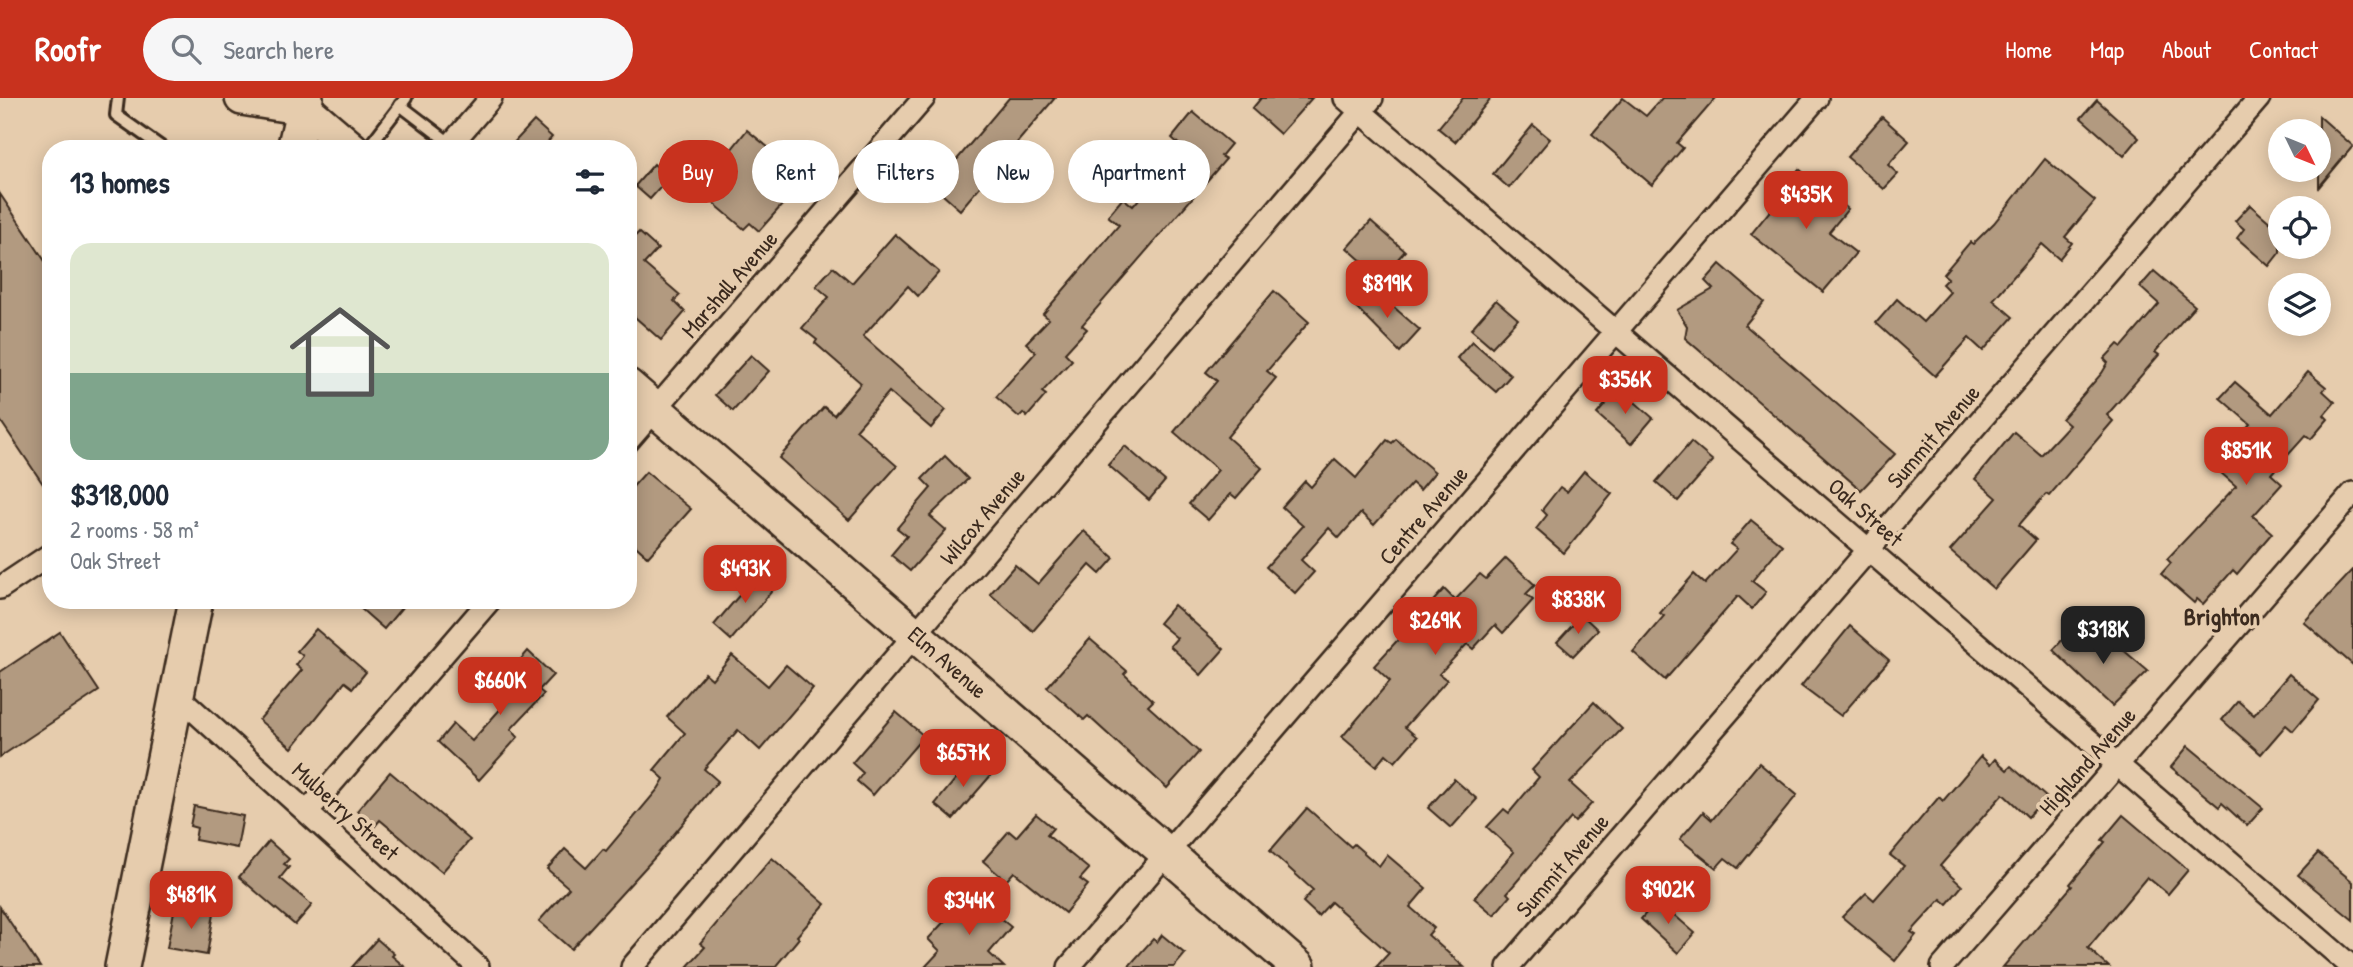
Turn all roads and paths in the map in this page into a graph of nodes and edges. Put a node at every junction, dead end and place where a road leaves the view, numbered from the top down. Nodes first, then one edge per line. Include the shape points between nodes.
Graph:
1 (118, 98) edge
2 (242, 98) edge
3 (491, 98) edge
4 (924, 98) edge
5 (1817, 98) edge
6 (2259, 98) edge
7 (403, 102) edge
8 (305, 103) edge
9 (1359, 103) edge
10 (152, 140) edge
11 (296, 140) edge
12 (343, 140) edge
13 (374, 140) edge
14 (443, 140) edge
15 (454, 140) edge
16 (1616, 331) junction
17 (637, 393) edge
18 (656, 409) junction
19 (637, 431) edge
20 (2353, 493) edge
21 (1870, 550) junction
22 (42, 560) edge
23 (0, 587) edge
24 (194, 609) edge
25 (482, 609) edge
26 (916, 634) junction
27 (178, 695) junction
28 (2119, 764) junction
29 (308, 811) junction
30 (1168, 852) junction
31 (122, 967) edge
32 (478, 967) edge
33 (632, 967) edge
34 (1069, 967) edge
35 (1298, 967) edge
36 (1508, 967) edge
37 (1942, 967) edge
38 (2352, 967) edge

1 - 10 lane via 117,115
2 - 8 main road
3 - 15 street
4 - 18 street, Marshall Avenue
5 - 16 street, Centre Avenue
6 - 21 street, Summit Avenue
7 - 13 lane
7 - 14 lane
8 - 11 main road
8 - 12 main road
9 - 16 street, Oak Street
9 - 26 street, Wilcox Avenue
16 - 21 street, Oak Street
16 - 30 street, Centre Avenue
17 - 18 main road, Elm Avenue
18 - 19 street, Marshall Avenue
18 - 26 main road, Elm Avenue
20 - 28 street, Highland Avenue
21 - 28 street, Oak Street
21 - 36 street, Summit Avenue
22 - 23 street
24 - 27 main road
25 - 29 street
26 - 30 main road, Elm Avenue
26 - 33 street, Wilcox Avenue
27 - 29 street, Mulberry Street
27 - 31 main road
28 - 37 street, Highland Avenue
28 - 38 street, Oak Street
29 - 32 street, Mulberry Street
30 - 34 street, Centre Avenue
30 - 35 main road, Elm Avenue

